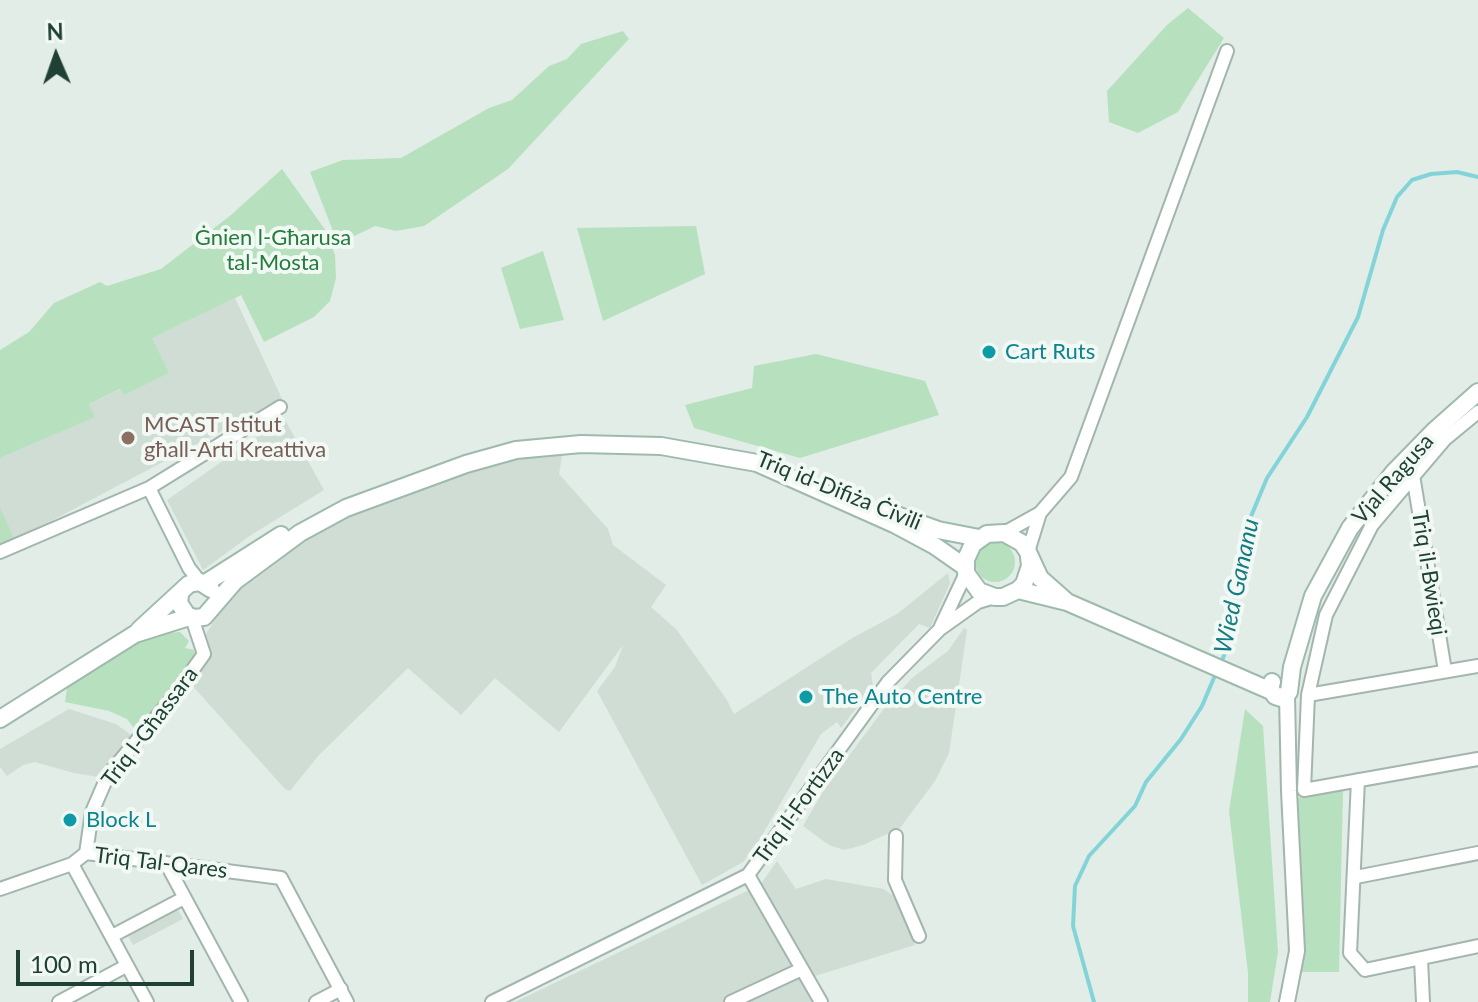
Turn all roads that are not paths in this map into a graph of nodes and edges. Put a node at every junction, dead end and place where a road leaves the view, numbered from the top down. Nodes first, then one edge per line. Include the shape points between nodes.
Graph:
1 (1227, 51) dead end
2 (1478, 392) edge
3 (280, 407) dead end
4 (1478, 412) edge
5 (1413, 475) junction
6 (149, 488) junction
7 (1040, 513) junction
8 (1004, 533) junction
9 (979, 538) junction
10 (0, 552) edge
11 (1029, 555) junction
12 (189, 568) junction
13 (966, 570) junction
14 (202, 583) junction
15 (1018, 590) junction
16 (182, 592) junction
17 (995, 597) junction
18 (215, 602) junction
19 (1067, 602) junction
20 (195, 617) junction
21 (940, 629) junction
22 (135, 634) junction
23 (1478, 666) edge
24 (1445, 671) junction
25 (1252, 680) junction
26 (1282, 681) junction
27 (1308, 695) junction
28 (0, 719) edge
29 (1478, 759) edge
30 (1358, 780) junction
31 (896, 836) dead end
32 (86, 853) junction
33 (1478, 853) edge
34 (166, 863) junction
35 (72, 864) junction
36 (748, 875) junction
37 (1356, 877) junction
38 (0, 889) edge
39 (184, 898) junction
40 (112, 936) junction
41 (919, 936) dead end
42 (1475, 947) edge
43 (1421, 959) junction
44 (1478, 960) edge
45 (126, 966) junction
46 (802, 969) junction
47 (341, 989) junction
48 (746, 999) edge
49 (59, 1002) edge
50 (147, 1002) edge
51 (241, 1002) edge
52 (316, 1002) edge
53 (347, 1002) edge
54 (492, 1002) edge
55 (731, 1002) edge
56 (821, 1002) edge
57 (1287, 1002) edge
58 (1423, 1002) edge

1 - 7 street via 1071,477
2 - 26 main road, Vjal Ragusa via 1394,472 1350,528 1313,596
3 - 6 street
4 - 5 street
5 - 24 street, Triq il-Bwieqi
5 - 27 street via 1372,525 1326,615
6 - 10 street
6 - 12 street
7 - 8 street
7 - 11 street
8 - 9 main road, Triq id-Difiża Ċivili
8 - 11 main road via 1022,543
9 - 13 main road via 968,551
9 - 14 main road, Triq id-Difiża Ċivili via 888,512 757,455 661,440 582,439 515,443 417,470 343,499
11 - 15 main road via 1029,575
11 - 19 main road via 1040,578
12 - 14 street
12 - 16 street
13 - 17 main road, Triq id-Difiża Ċivili via 979,591
13 - 18 main road, Triq id-Difiża Ċivili via 894,524 757,463 661,446 581,444 516,450 346,508 269,555
13 - 21 street, Triq il-Fortizza
14 - 16 main road, Triq id-Difiża Ċivili via 189,584
14 - 18 main road
15 - 17 main road
15 - 19 main road
16 - 20 main road via 182,610
16 - 22 main road, Triq id-Difiża Ċivili
17 - 21 street, Triq il-Fortizza via 978,602
18 - 20 main road, Triq id-Difiża Ċivili via 213,609
19 - 25 main road
20 - 22 main road, Triq id-Difiża Ċivili
20 - 32 street, Triq l-Għassara via 204,651 108,775 92,812
21 - 36 street, Triq il-Fortizza via 888,682
22 - 28 main road, Triq id-Difiża Ċivili
23 - 24 street
24 - 27 street
25 - 26 main road
25 - 26 main road via 1274,675
26 - 57 street, Vjal Ragusa via 1297,951
27 - 30 street via 1304,790
29 - 30 street
30 - 37 street
31 - 41 street via 895,880
32 - 34 street, Triq Tal-Qares
32 - 35 street, Triq Tal-Qares
33 - 37 street
34 - 39 street
34 - 47 street, Triq Tal-Qares via 281,878
35 - 38 street, Triq Tal-Qares
35 - 40 street
36 - 46 street
36 - 54 street, Triq il-Fortizza
37 - 43 street via 1350,953 1365,970
39 - 40 street
39 - 51 street
40 - 45 street
42 - 43 street
42 - 44 street
43 - 58 street
45 - 49 street
45 - 50 street
46 - 48 street
46 - 56 street
47 - 52 street
47 - 53 street
48 - 55 street

